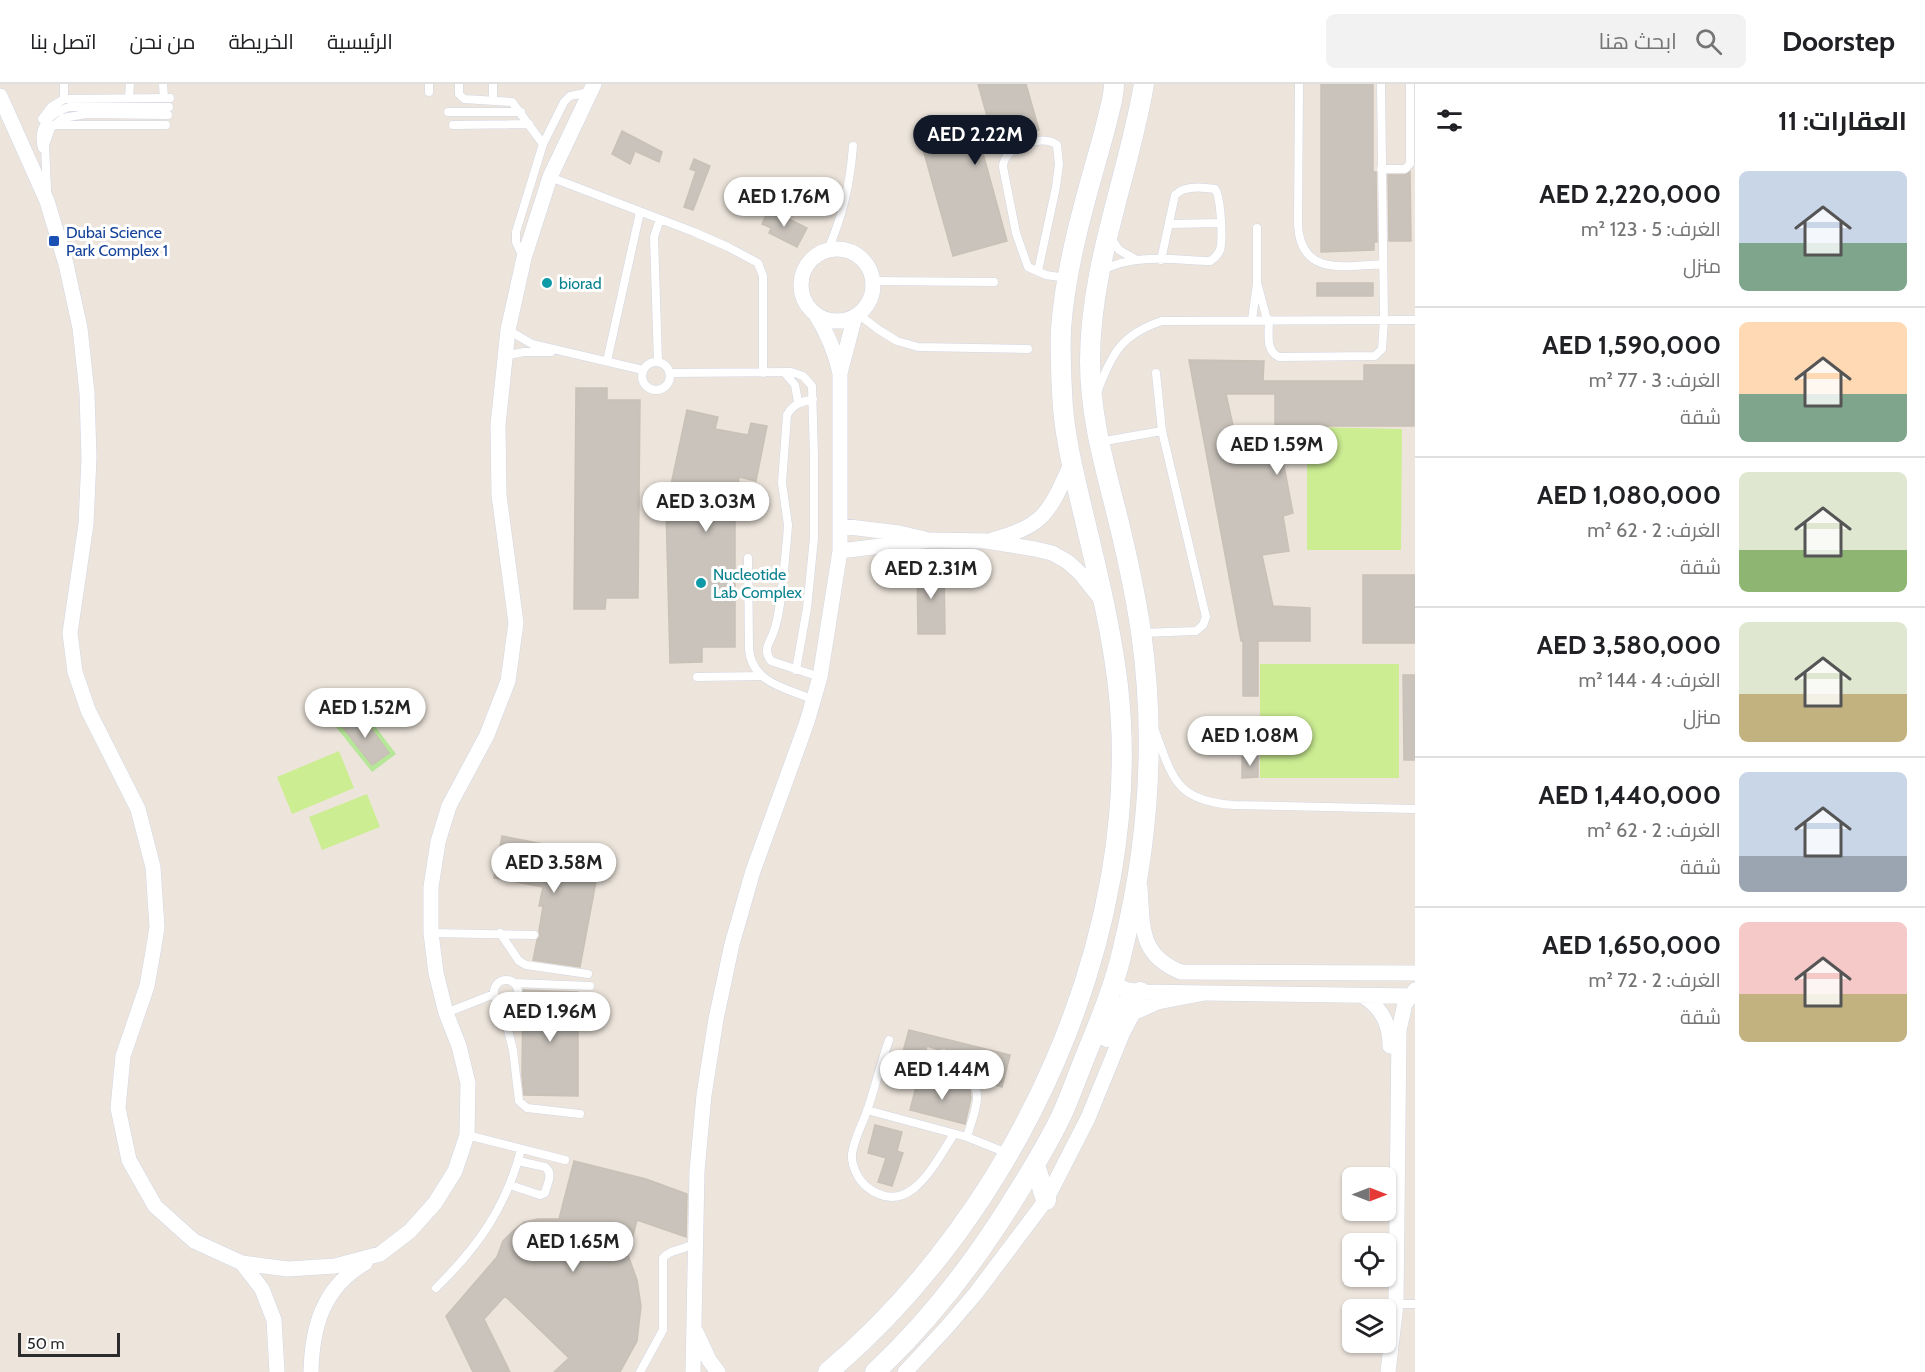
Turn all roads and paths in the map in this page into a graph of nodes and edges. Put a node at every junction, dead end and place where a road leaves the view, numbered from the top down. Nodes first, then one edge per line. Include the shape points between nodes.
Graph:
1 (64, 84) edge
2 (130, 84) edge
3 (163, 84) edge
4 (459, 84) edge
5 (493, 84) edge
6 (1114, 84) edge
7 (1144, 84) edge
8 (1299, 84) edge
9 (1381, 84) edge
10 (1410, 84) edge
11 (592, 88) edge
12 (0, 96) edge
13 (129, 98) junction
14 (64, 99) junction
15 (493, 101) junction
16 (448, 112) dead end
17 (521, 112) junction
18 (529, 124) junction
19 (54, 125) junction
20 (166, 125) dead end
21 (453, 125) dead end
22 (40, 135) junction
23 (543, 144) junction
24 (853, 146) dead end
25 (45, 154) junction
26 (1381, 169) junction
27 (550, 177) junction
28 (47, 201) junction
29 (640, 212) junction
30 (660, 219) junction
31 (1220, 223) junction
32 (1170, 224) junction
33 (1257, 228) dead end
34 (1108, 233) junction
35 (828, 250) junction
36 (524, 258) junction
37 (1136, 259) junction
38 (1161, 260) junction
39 (1383, 264) junction
40 (1038, 271) junction
41 (1098, 272) junction
42 (1068, 278) junction
43 (873, 281) junction
44 (994, 282) dead end
45 (1257, 283) junction
46 (816, 315) junction
47 (856, 315) junction
48 (1252, 320) junction
49 (1268, 320) junction
50 (1384, 320) junction
51 (1415, 320) edge
52 (508, 330) junction
53 (1028, 349) dead end
54 (565, 353) junction
55 (504, 356) junction
56 (607, 361) junction
57 (658, 362) junction
58 (643, 370) junction
59 (784, 372) junction
60 (670, 373) junction
61 (763, 373) junction
62 (840, 373) junction
63 (1156, 373) dead end
64 (813, 399) junction
65 (798, 402) junction
66 (1092, 405) junction
67 (1162, 431) junction
68 (1098, 442) junction
69 (1072, 462) junction
70 (841, 526) junction
71 (931, 540) junction
72 (986, 541) junction
73 (840, 551) junction
74 (748, 558) dead end
75 (1104, 603) junction
76 (1141, 633) junction
77 (796, 670) junction
78 (760, 676) junction
79 (820, 676) junction
80 (697, 677) dead end
81 (814, 700) junction
82 (1148, 714) junction
83 (1415, 809) edge
84 (1139, 866) junction
85 (432, 933) junction
86 (500, 933) junction
87 (534, 935) dead end
88 (588, 974) dead end
89 (1415, 974) edge
90 (1086, 977) junction
91 (514, 983) junction
92 (1113, 984) junction
93 (590, 986) dead end
94 (1140, 992) junction
95 (1205, 993) junction
96 (494, 994) junction
97 (1413, 994) edge
98 (1363, 996) junction
99 (506, 1005) junction
100 (446, 1013) junction
101 (889, 1040) dead end
102 (943, 1054) dead end
103 (867, 1110) junction
104 (1062, 1113) junction
105 (580, 1114) dead end
106 (1397, 1129) junction
107 (954, 1134) junction
108 (466, 1135) junction
109 (966, 1137) junction
110 (520, 1150) junction
111 (1008, 1154) junction
112 (565, 1160) dead end
113 (518, 1161) junction
114 (1035, 1166) junction
115 (510, 1185) junction
116 (1046, 1200) junction
117 (695, 1241) junction
118 (678, 1251) junction
119 (380, 1254) junction
120 (242, 1263) junction
121 (695, 1265) junction
122 (436, 1288) dead end
123 (1396, 1304) joint
124 (1415, 1304) edge
125 (693, 1326) junction
126 (1390, 1353) edge
127 (277, 1372) edge
128 (311, 1372) edge
129 (640, 1372) edge
130 (693, 1372) edge
131 (718, 1372) edge
132 (828, 1372) edge
133 (874, 1372) edge
134 (904, 1372) edge
135 (1388, 1372) edge

1 - 14 lane
2 - 13 lane
3 - 13 lane via 167,98
4 - 15 lane via 459,94 464,99
5 - 15 lane
6 - 42 street
7 - 34 street
8 - 39 lane via 1299,238 1305,251 1314,261 1327,266
9 - 26 lane
10 - 26 lane via 1410,164 1405,169
11 - 23 lane via 564,102
11 - 27 street
12 - 28 street
13 - 14 lane
14 - 22 lane via 44,116
15 - 17 lane via 512,102
16 - 17 lane
17 - 18 lane
18 - 21 lane
18 - 23 lane
19 - 20 lane
19 - 22 lane via 74,115 169,111 69,107 50,116
19 - 25 lane via 47,136
22 - 25 lane
23 - 36 lane via 516,232
24 - 35 lane via 850,182
25 - 28 lane
26 - 39 lane
27 - 29 lane
27 - 36 street
28 - 120 street via 80,328 87,393 86,524 70,633 75,672 88,710 138,809 153,867 155,935 147,986 123,1056 118,1108 129,1160 155,1206 194,1241
29 - 30 lane
29 - 56 lane
30 - 57 lane via 654,237
30 - 61 lane via 728,246 761,267
31 - 32 lane
31 - 32 lane via 1219,194 1208,188 1180,190
31 - 38 lane via 1221,247 1210,261
32 - 38 lane
33 - 45 lane
34 - 37 lane via 1119,250
34 - 41 street
35 - 43 street via 852,252 866,264
35 - 46 street via 813,257 804,271 801,287 805,303
36 - 52 street
37 - 38 lane
37 - 41 lane
39 - 50 lane
40 - 40 lane via 1028,267 1021,250 1003,160 1015,147 1045,139 1057,145 1059,164
40 - 42 lane
41 - 66 street via 1090,360
42 - 69 street via 1061,329 1062,396
43 - 44 lane
43 - 47 street via 867,305
45 - 48 lane
45 - 49 lane
46 - 47 street via 829,320
46 - 62 street via 836,352
47 - 53 lane via 897,341 918,347
47 - 62 street
48 - 49 lane
48 - 66 lane via 1162,321 1144,327 1114,352
49 - 50 lane
49 - 50 lane via 1270,349 1279,357 1375,356 1382,349
50 - 51 lane
52 - 54 lane via 532,344
52 - 55 street
54 - 55 lane via 524,352
54 - 56 lane
55 - 85 street via 498,425 500,495 516,623 508,681 487,735 449,806 438,842 432,887
56 - 58 lane
57 - 58 lane
57 - 60 lane
58 - 60 lane via 644,382 654,390 666,385
59 - 61 lane
59 - 64 lane via 798,373 808,380
59 - 65 lane via 795,385
60 - 61 lane
62 - 70 street
63 - 67 lane
64 - 65 lane
64 - 77 lane via 814,538
65 - 77 lane via 787,415 782,483 787,539 775,626 766,649 771,661
66 - 68 street
67 - 68 lane
67 - 76 lane via 1206,617 1196,631
68 - 76 street
69 - 72 street via 1041,517 1028,528
69 - 75 street
70 - 71 street
70 - 73 street
71 - 72 street
71 - 73 street
72 - 75 street via 1052,553 1081,574
73 - 79 street
74 - 78 lane via 749,658
75 - 90 street via 1118,687 1121,772 1114,858
76 - 82 street
77 - 79 lane
78 - 80 lane
78 - 81 lane
79 - 81 street
81 - 117 street via 753,871 732,944 703,1106
82 - 83 lane via 1171,775 1198,799 1234,805
82 - 84 street via 1147,799
84 - 89 street via 1145,939 1156,957 1181,972
84 - 92 street
85 - 86 lane
85 - 100 street
86 - 87 lane
86 - 88 lane via 526,965
90 - 92 street
90 - 111 street via 1053,1063
91 - 93 lane
91 - 96 lane via 502,981 495,986
91 - 99 lane via 517,999
92 - 94 street
92 - 104 street
94 - 95 street
94 - 104 street via 1116,1014 1084,1090
95 - 98 street
95 - 116 street via 1158,1002 1133,1013 1088,1118
96 - 99 lane via 499,1003
96 - 100 lane
97 - 98 street
97 - 106 street via 1402,1013 1399,1030
98 - 106 street via 1380,1010 1389,1030 1390,1101
99 - 105 lane via 521,1105
100 - 108 street via 468,1083
101 - 103 lane
102 - 109 lane via 941,1075 971,1083 978,1095
103 - 107 lane
103 - 107 lane via 852,1156 855,1172 865,1186 879,1194 896,1196 911,1191 924,1180
104 - 114 street
106 - 123 street
107 - 109 lane
108 - 110 lane
108 - 119 street via 454,1171 435,1203 410,1231
109 - 111 lane
110 - 112 lane
110 - 113 lane
111 - 132 street via 973,1211 934,1263 892,1311
113 - 115 lane
113 - 115 lane via 547,1168 550,1174 545,1193 540,1195
114 - 116 street
114 - 133 street via 962,1276
115 - 122 lane via 481,1239
116 - 134 street via 976,1293
117 - 118 lane
117 - 121 street
118 - 121 lane
118 - 129 lane via 663,1258 663,1330
119 - 120 street via 334,1266 288,1269
119 - 128 street via 352,1270 330,1294 316,1323
120 - 127 street via 262,1289 274,1320
121 - 125 street
123 - 124 lane
125 - 130 street
125 - 131 street
126 - 135 street

